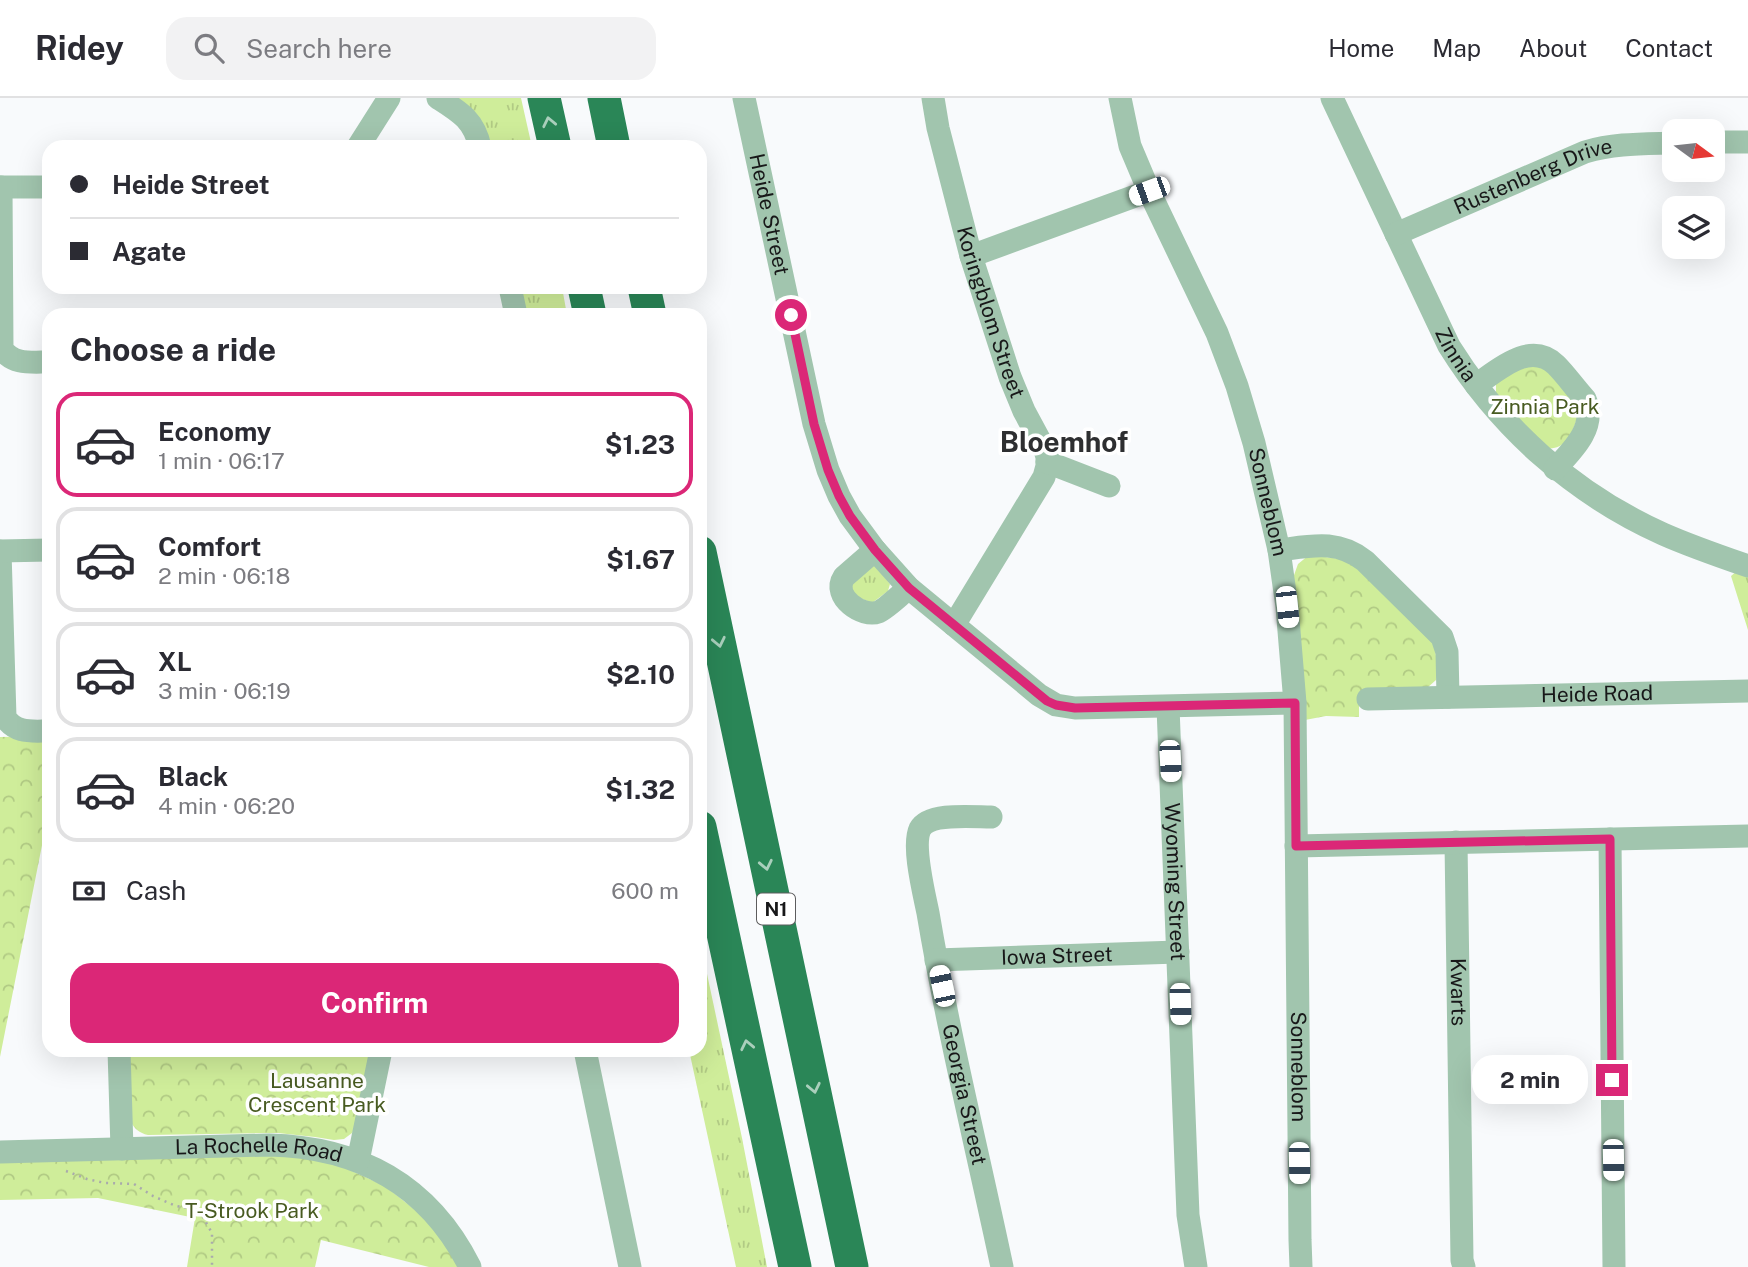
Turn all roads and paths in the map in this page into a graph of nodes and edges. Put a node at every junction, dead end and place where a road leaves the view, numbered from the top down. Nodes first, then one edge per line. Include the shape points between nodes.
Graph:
1 (389, 98) edge
2 (438, 98) edge
3 (544, 98) edge
4 (604, 98) edge
5 (744, 98) edge
6 (933, 98) edge
7 (1119, 98) edge
8 (1332, 98) edge
9 (362, 140) edge
10 (479, 140) edge
11 (553, 140) edge
12 (613, 140) edge
13 (1726, 142) edge
14 (1748, 142) edge
15 (1662, 143) edge
16 (0, 187) edge
17 (42, 187) edge
18 (1149, 191) junction
19 (1396, 234) junction
20 (971, 256) junction
21 (42, 362) edge
22 (1476, 385) junction
23 (1047, 462) junction
24 (1555, 469) junction
25 (1110, 486) dead end
26 (875, 550) junction
27 (1279, 550) junction
28 (0, 551) edge
29 (42, 551) edge
30 (1748, 566) edge
31 (707, 585) edge
32 (909, 588) junction
33 (954, 625) junction
34 (1748, 691) edge
35 (1448, 697) junction
36 (1368, 699) dead end
37 (1295, 703) junction
38 (1168, 707) junction
39 (42, 731) edge
40 (991, 817) dead end
41 (1748, 836) edge
42 (1610, 839) junction
43 (1456, 842) junction
44 (1296, 846) junction
45 (707, 860) edge
46 (1178, 952) junction
47 (936, 960) junction
48 (119, 1057) edge
49 (380, 1057) edge
50 (586, 1057) edge
51 (761, 1112) junction
52 (122, 1149) junction
53 (45, 1151) junction
54 (0, 1152) edge
55 (358, 1161) junction
56 (212, 1267) edge
57 (470, 1267) edge
58 (630, 1267) edge
59 (782, 1267) edge
60 (795, 1267) edge
61 (852, 1267) edge
62 (1002, 1267) edge
63 (1196, 1267) edge
64 (1301, 1267) edge
65 (1464, 1267) edge
66 (1614, 1267) edge

1 - 9 street
2 - 10 street via 466,117
11 -> 3 highway
4 - 12 highway
5 - 26 street, Heide Street via 814,424 839,496
6 - 20 street, Koringblom Street
7 - 18 street, Sonneblom via 1130,146
8 - 19 street, Zinnia
13 - 14 street
15 - 19 street, Rustenberg Drive via 1612,145 1586,152
16 - 17 street
16 - 21 street via 2,349 23,362
18 - 20 street
18 - 27 street, Sonneblom via 1233,376
19 - 22 street, Zinnia via 1448,345
20 - 23 street, Koringblom Street via 1010,377
22 - 24 street, Zinnia
22 - 24 street via 1518,358 1540,356 1554,363 1585,399 1589,417 1586,430
23 - 25 street
23 - 33 street via 1044,477
24 - 30 street, Zinnia via 1643,525
26 - 32 street, Heide Street
26 - 32 street via 844,578 842,595 862,610 879,612
27 - 35 street via 1334,546 1365,561 1442,637
27 - 37 street, Sonneblom
28 - 29 street
28 - 39 street via 5,717 22,731
31 -> 61 highway, N1
32 - 33 street, Heide Street
33 - 38 street, Heide Street via 1056,705
34 - 35 street, Heide Road
35 - 36 street, Heide Road
37 - 38 street, Heide Street
37 - 44 street, Sonneblom
38 - 46 street, Wyoming Street
40 - 47 street, Georgia Street via 942,818 926,822 920,829 918,856
41 - 42 street
42 - 43 street
42 - 66 street
43 - 44 street
43 - 65 street, Kwarts
44 - 64 street, Sonneblom
51 -> 45 highway
46 - 47 street, Iowa Street
46 - 63 street, Wyoming Street via 1188,1215
47 - 62 street, Georgia Street
48 - 52 street
49 - 55 street
50 - 58 street
51 - 59 highway
51 - 60 highway
52 - 53 street, La Rochelle Road
52 - 55 street, La Rochelle Road via 282,1145
53 - 54 street, La Rochelle Road
53 - 56 path via 50,1164 63,1170 105,1183 134,1184 164,1201 194,1209 212,1233
55 - 57 street, La Rochelle Road via 425,1204

